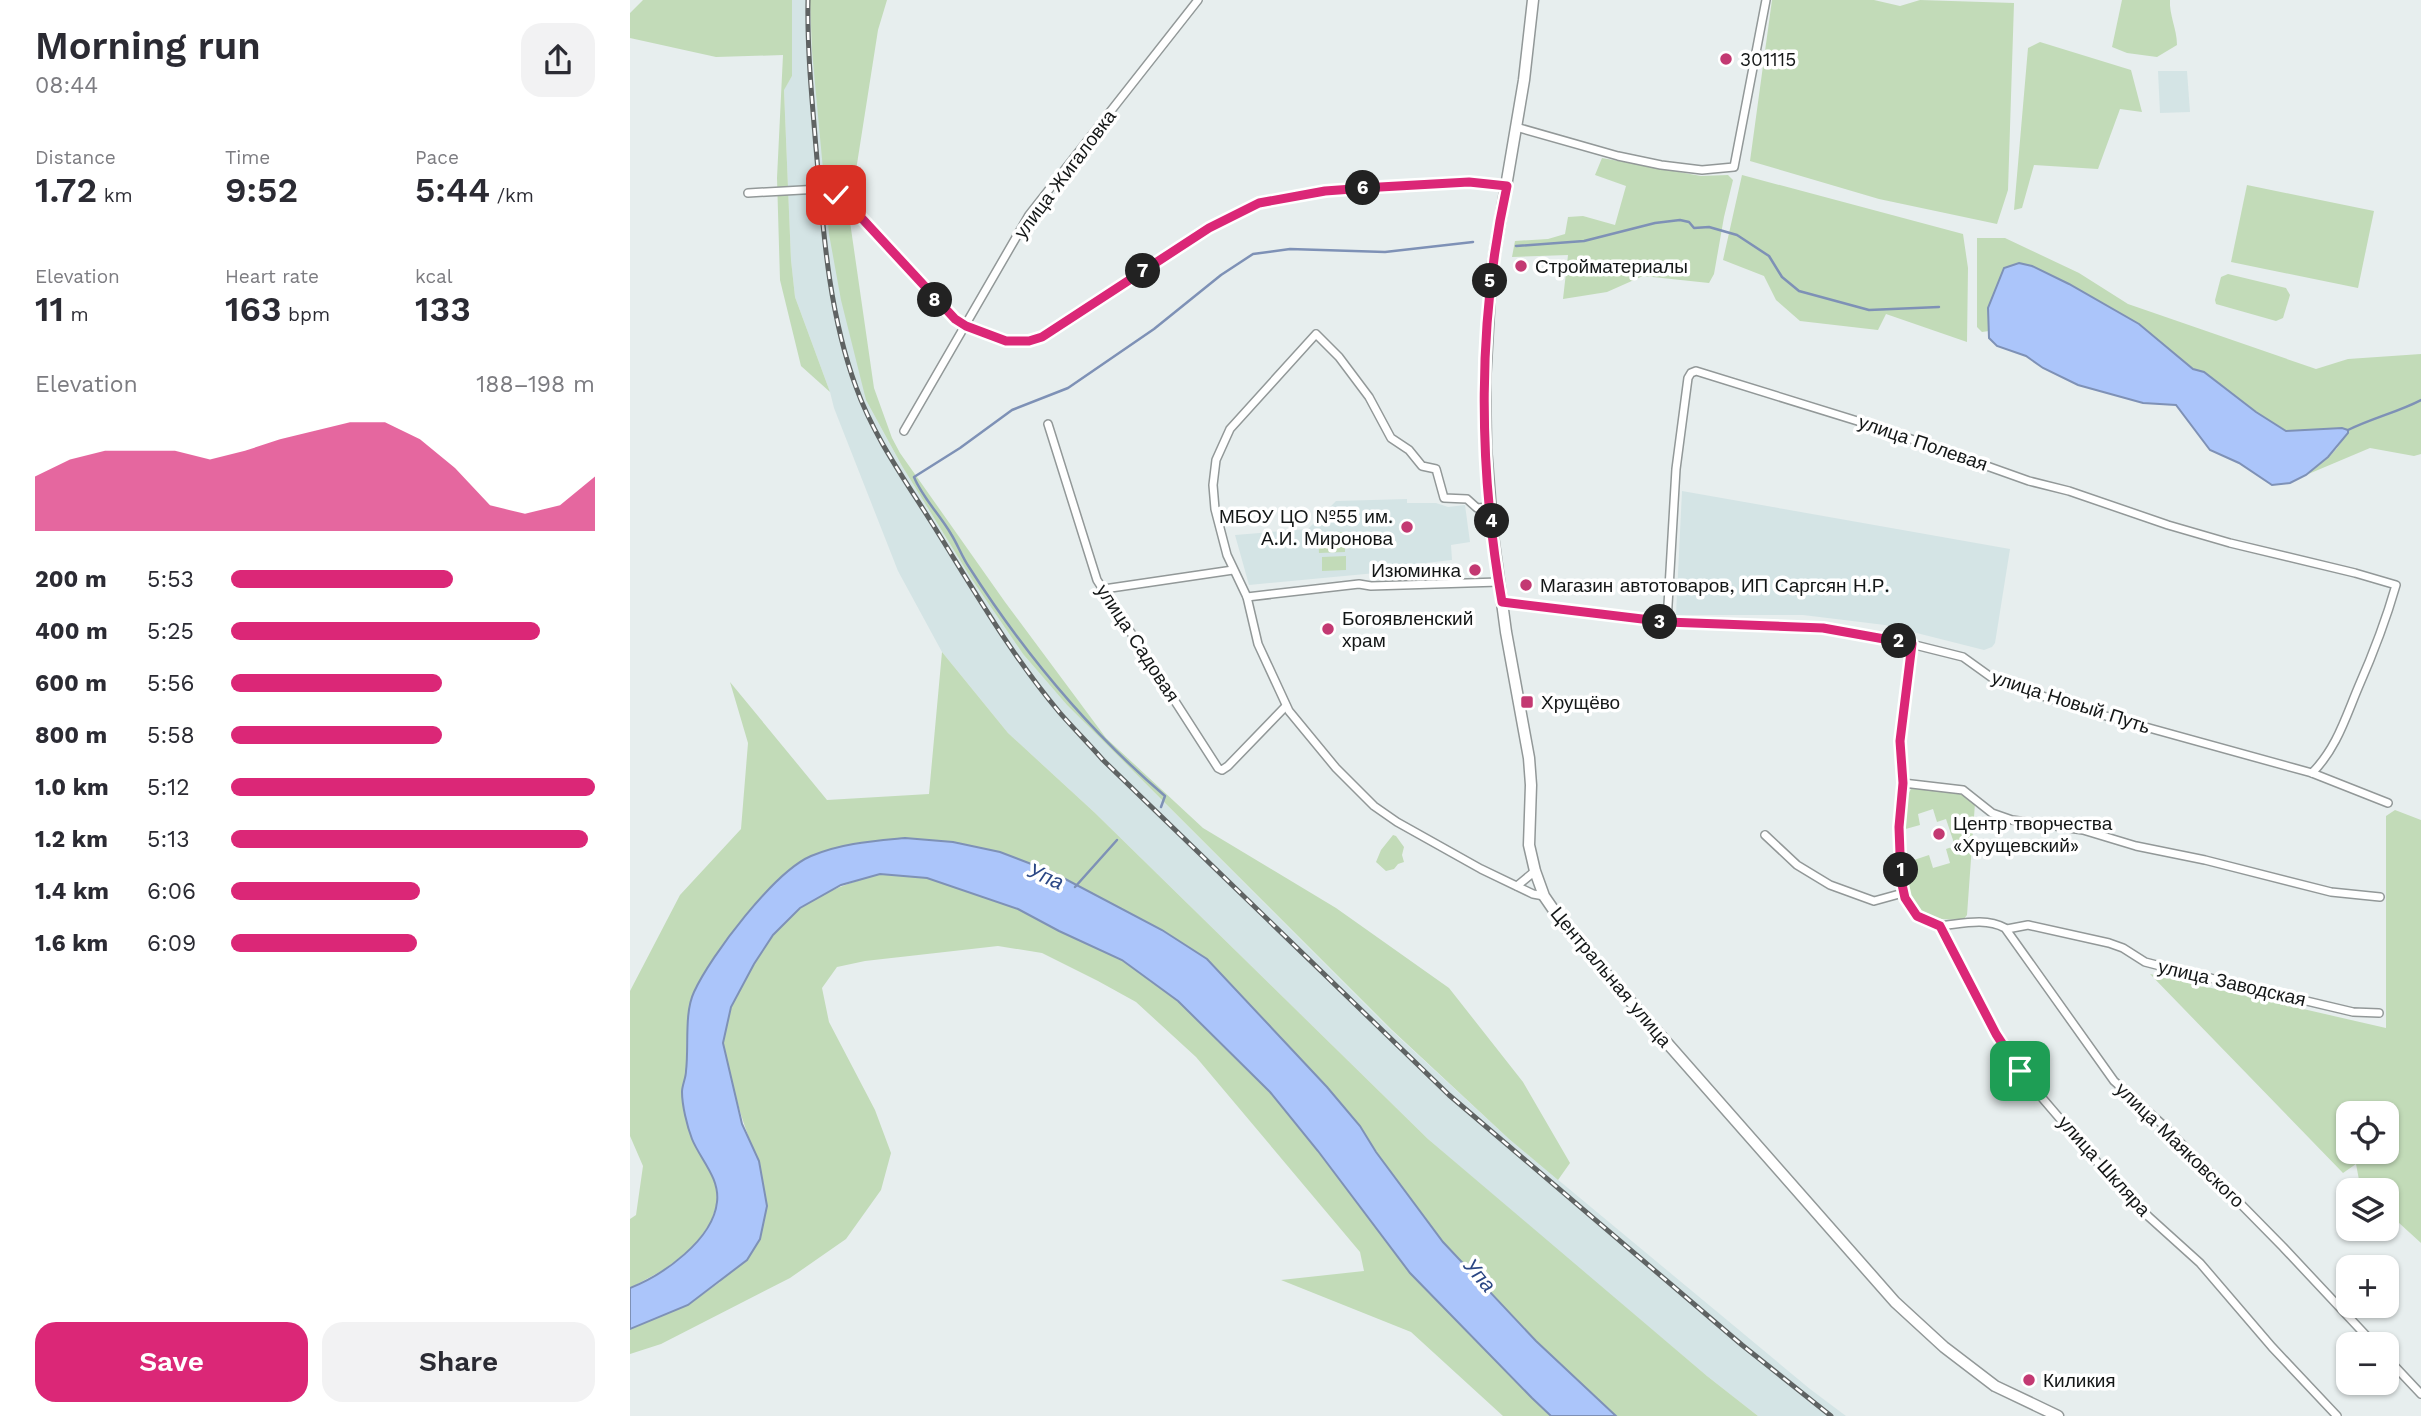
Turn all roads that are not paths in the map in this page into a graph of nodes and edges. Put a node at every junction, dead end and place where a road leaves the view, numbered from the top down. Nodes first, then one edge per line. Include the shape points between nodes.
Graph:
1 (1198, 0) edge
2 (1533, 0) edge
3 (1766, 0) edge
4 (1516, 127) junction
5 (1507, 186) junction
6 (748, 193) dead end
7 (966, 326) junction
8 (1048, 424) dead end
9 (904, 431) dead end
10 (1490, 507) junction
11 (1233, 570) junction
12 (1499, 582) junction
13 (1104, 589) junction
14 (1247, 597) junction
15 (1502, 602) junction
16 (1667, 622) junction
17 (1912, 644) junction
18 (1286, 706) junction
19 (2312, 773) junction
20 (1903, 783) junction
21 (2388, 803) dead end
22 (1766, 835) dead end
23 (1535, 871) junction
24 (1517, 887) junction
25 (1903, 893) junction
26 (1544, 896) junction
27 (2380, 897) dead end
28 (1940, 926) junction
29 (2007, 929) junction
30 (2379, 1013) dead end
31 (2363, 1332) edge
32 (2399, 1371) edge
33 (2421, 1394) edge
34 (2058, 1416) edge
35 (2337, 1416) edge

1 - 7 street, улица Жигаловка via 1029,215
2 - 4 main road, Центральная улица
3 - 4 street via 1734,167 1702,170 1661,165
4 - 5 main road, Центральная улица
5 - 7 street via 1469,182 1392,186 1267,201 1209,228 1037,339 1006,341
5 - 10 main road, Центральная улица via 1486,334
6 - 7 street via 832,192 856,212 944,309
7 - 9 street, улица Жигаловка
8 - 13 street, улица Садовая via 1094,574
10 - 11 street via 1476,508 1467,499 1444,498 1436,469 1422,466 1391,438 1369,397 1316,334 1230,429 1217,454 1215,509
10 - 12 main road, Центральная улица
11 - 13 street
11 - 14 street
12 - 14 street via 1359,584
12 - 15 main road, Центральная улица
13 - 18 street, улица Садовая via 1217,767 1222,770
14 - 18 street via 1258,644
15 - 16 street, улица Новый Путь
15 - 23 main road, Центральная улица via 1529,758 1529,845
16 - 17 street, улица Новый Путь via 1823,628
16 - 19 street, улица Полевая via 1676,469 1688,378 1696,372 2168,525 2396,585 2340,735
17 - 19 street, улица Новый Путь via 1963,657 1995,680 2084,710
17 - 20 street via 1900,741
18 - 24 street via 1336,768 1377,809
19 - 21 street, улица Новый Путь
20 - 25 street via 1899,827
20 - 27 street via 1963,790 1992,813 2012,820 2082,830 2331,892
22 - 25 street via 1797,865 1830,885 1874,901
23 - 24 street
23 - 26 main road, Центральная улица
24 - 26 street
25 - 28 street via 1917,916
26 - 34 main road, Центральная улица via 1566,928 1895,1302 1995,1386
28 - 29 street, улица Заводская via 1980,922
28 - 35 street, улица Шкляра via 2020,1071 2116,1184 2200,1263
29 - 30 street, улица Заводская via 2028,925 2109,943 2168,968 2353,1012
29 - 31 street, улица Маяковского via 2115,1081
32 - 33 street

